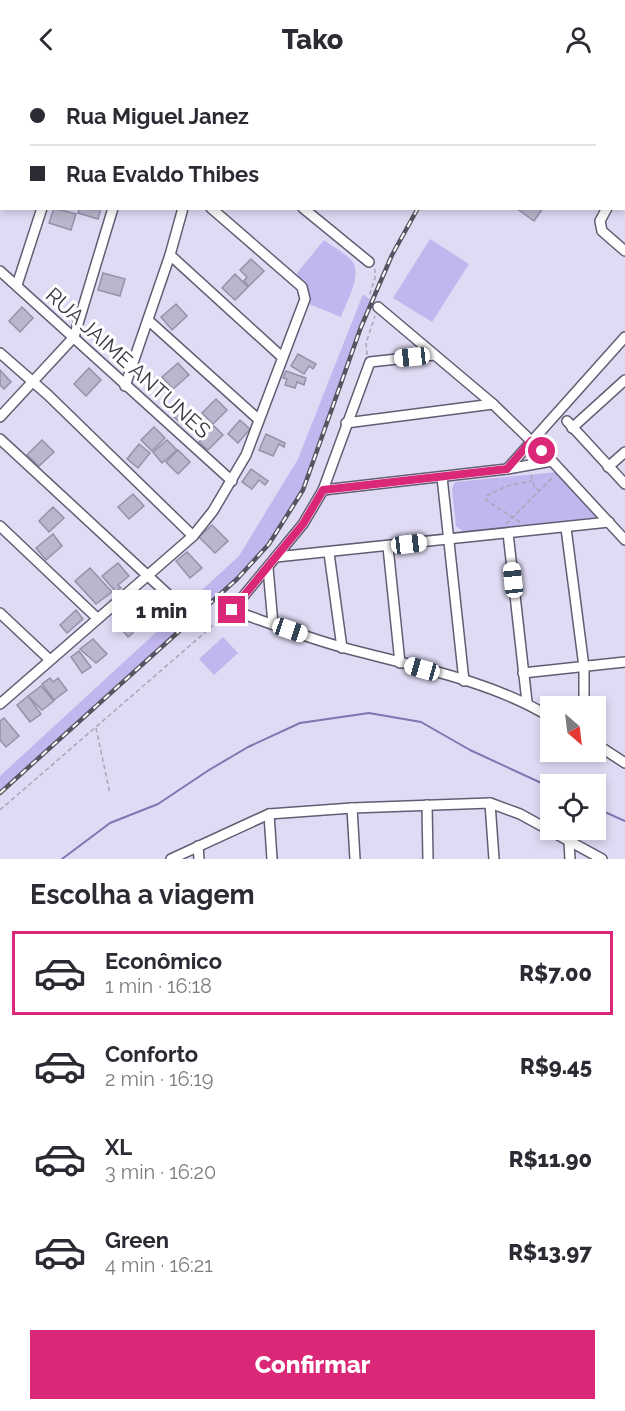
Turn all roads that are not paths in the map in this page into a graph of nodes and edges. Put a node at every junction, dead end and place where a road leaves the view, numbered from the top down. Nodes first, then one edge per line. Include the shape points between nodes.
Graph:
1 (41, 210) edge
2 (112, 210) edge
3 (182, 210) edge
4 (214, 210) edge
5 (305, 210) edge
6 (606, 210) edge
7 (625, 251) edge
8 (170, 255) junction
9 (369, 262) road end
10 (0, 271) edge
11 (17, 285) junction
12 (378, 307) road end
13 (148, 320) junction
14 (74, 337) junction
15 (625, 338) edge
16 (0, 353) edge
17 (434, 355) junction
18 (282, 357) junction
19 (625, 380) edge
20 (33, 382) junction
21 (125, 386) junction
22 (493, 404) junction
23 (0, 417) edge
24 (258, 419) junction
25 (346, 423) junction
26 (0, 439) edge
27 (531, 441) junction
28 (625, 452) edge
29 (552, 461) junction
30 (608, 467) junction
31 (507, 469) junction
32 (442, 477) junction
33 (232, 481) junction
34 (625, 484) edge
35 (323, 490) junction
36 (609, 522) junction
37 (0, 526) edge
38 (566, 528) junction
39 (508, 533) junction
40 (193, 536) junction
41 (449, 539) junction
42 (625, 540) edge
43 (388, 547) junction
44 (329, 553) junction
45 (276, 557) junction
46 (267, 568) junction
47 (149, 576) junction
48 (174, 600) dead end
49 (0, 614) edge
50 (97, 618) junction
51 (273, 624) junction
52 (342, 648) junction
53 (50, 660) junction
54 (625, 662) edge
55 (400, 663) junction
56 (584, 667) junction
57 (524, 673) junction
58 (464, 681) junction
59 (584, 696) edge
60 (1, 702) edge
61 (527, 702) junction
62 (540, 710) edge
63 (606, 750) edge
64 (624, 761) edge
65 (490, 803) junction
66 (427, 805) junction
67 (352, 808) junction
68 (269, 813) junction
69 (569, 842) junction
70 (198, 846) junction
71 (171, 859) edge
72 (199, 859) edge
73 (272, 859) edge
74 (355, 859) edge
75 (428, 859) edge
76 (494, 859) edge
77 (570, 859) edge
78 (602, 859) edge

1 - 11 street
2 - 14 street
3 - 8 street
4 - 18 street via 302,287 305,299
5 - 9 street
6 - 7 street via 600,221 602,231
8 - 13 street
8 - 18 street
10 - 11 street, RUA JAIME ANTUNES
11 - 14 street, RUA JAIME ANTUNES
12 - 17 street
13 - 21 street
13 - 24 street
14 - 20 street
14 - 21 street, RUA JAIME ANTUNES
15 - 27 street
16 - 20 street
17 - 22 street
17 - 25 street via 369,363
18 - 24 street
19 - 30 street via 570,425
20 - 23 street
20 - 40 street
21 - 33 street, RUA JAIME ANTUNES
22 - 25 street
22 - 27 street
24 - 33 street
25 - 35 street
26 - 47 street
27 - 29 street
27 - 31 street
28 - 30 street
29 - 31 street
29 - 36 street
30 - 34 street
31 - 32 street
32 - 35 street
32 - 41 street
33 - 40 street
35 - 45 street via 303,524
36 - 38 street
36 - 42 street
37 - 50 street
38 - 39 street
38 - 56 street
39 - 41 street
39 - 57 street
40 - 47 street
41 - 43 street
41 - 58 street
43 - 44 street
43 - 55 street
44 - 45 street
44 - 52 street
45 - 46 street
46 - 51 street
46 - 51 street via 232,610
47 - 48 street
47 - 50 street
49 - 53 street
50 - 53 street
51 - 52 street
52 - 55 street
53 - 60 street
54 - 56 street
55 - 58 street
56 - 57 street
56 - 59 street
57 - 61 street
58 - 61 street
61 - 62 street
63 - 64 street
65 - 66 street
65 - 69 street via 520,814
65 - 76 street
66 - 67 street
66 - 75 street
67 - 68 street
67 - 74 street
68 - 70 street
68 - 73 street
69 - 77 street
69 - 78 street
70 - 71 street
70 - 72 street

